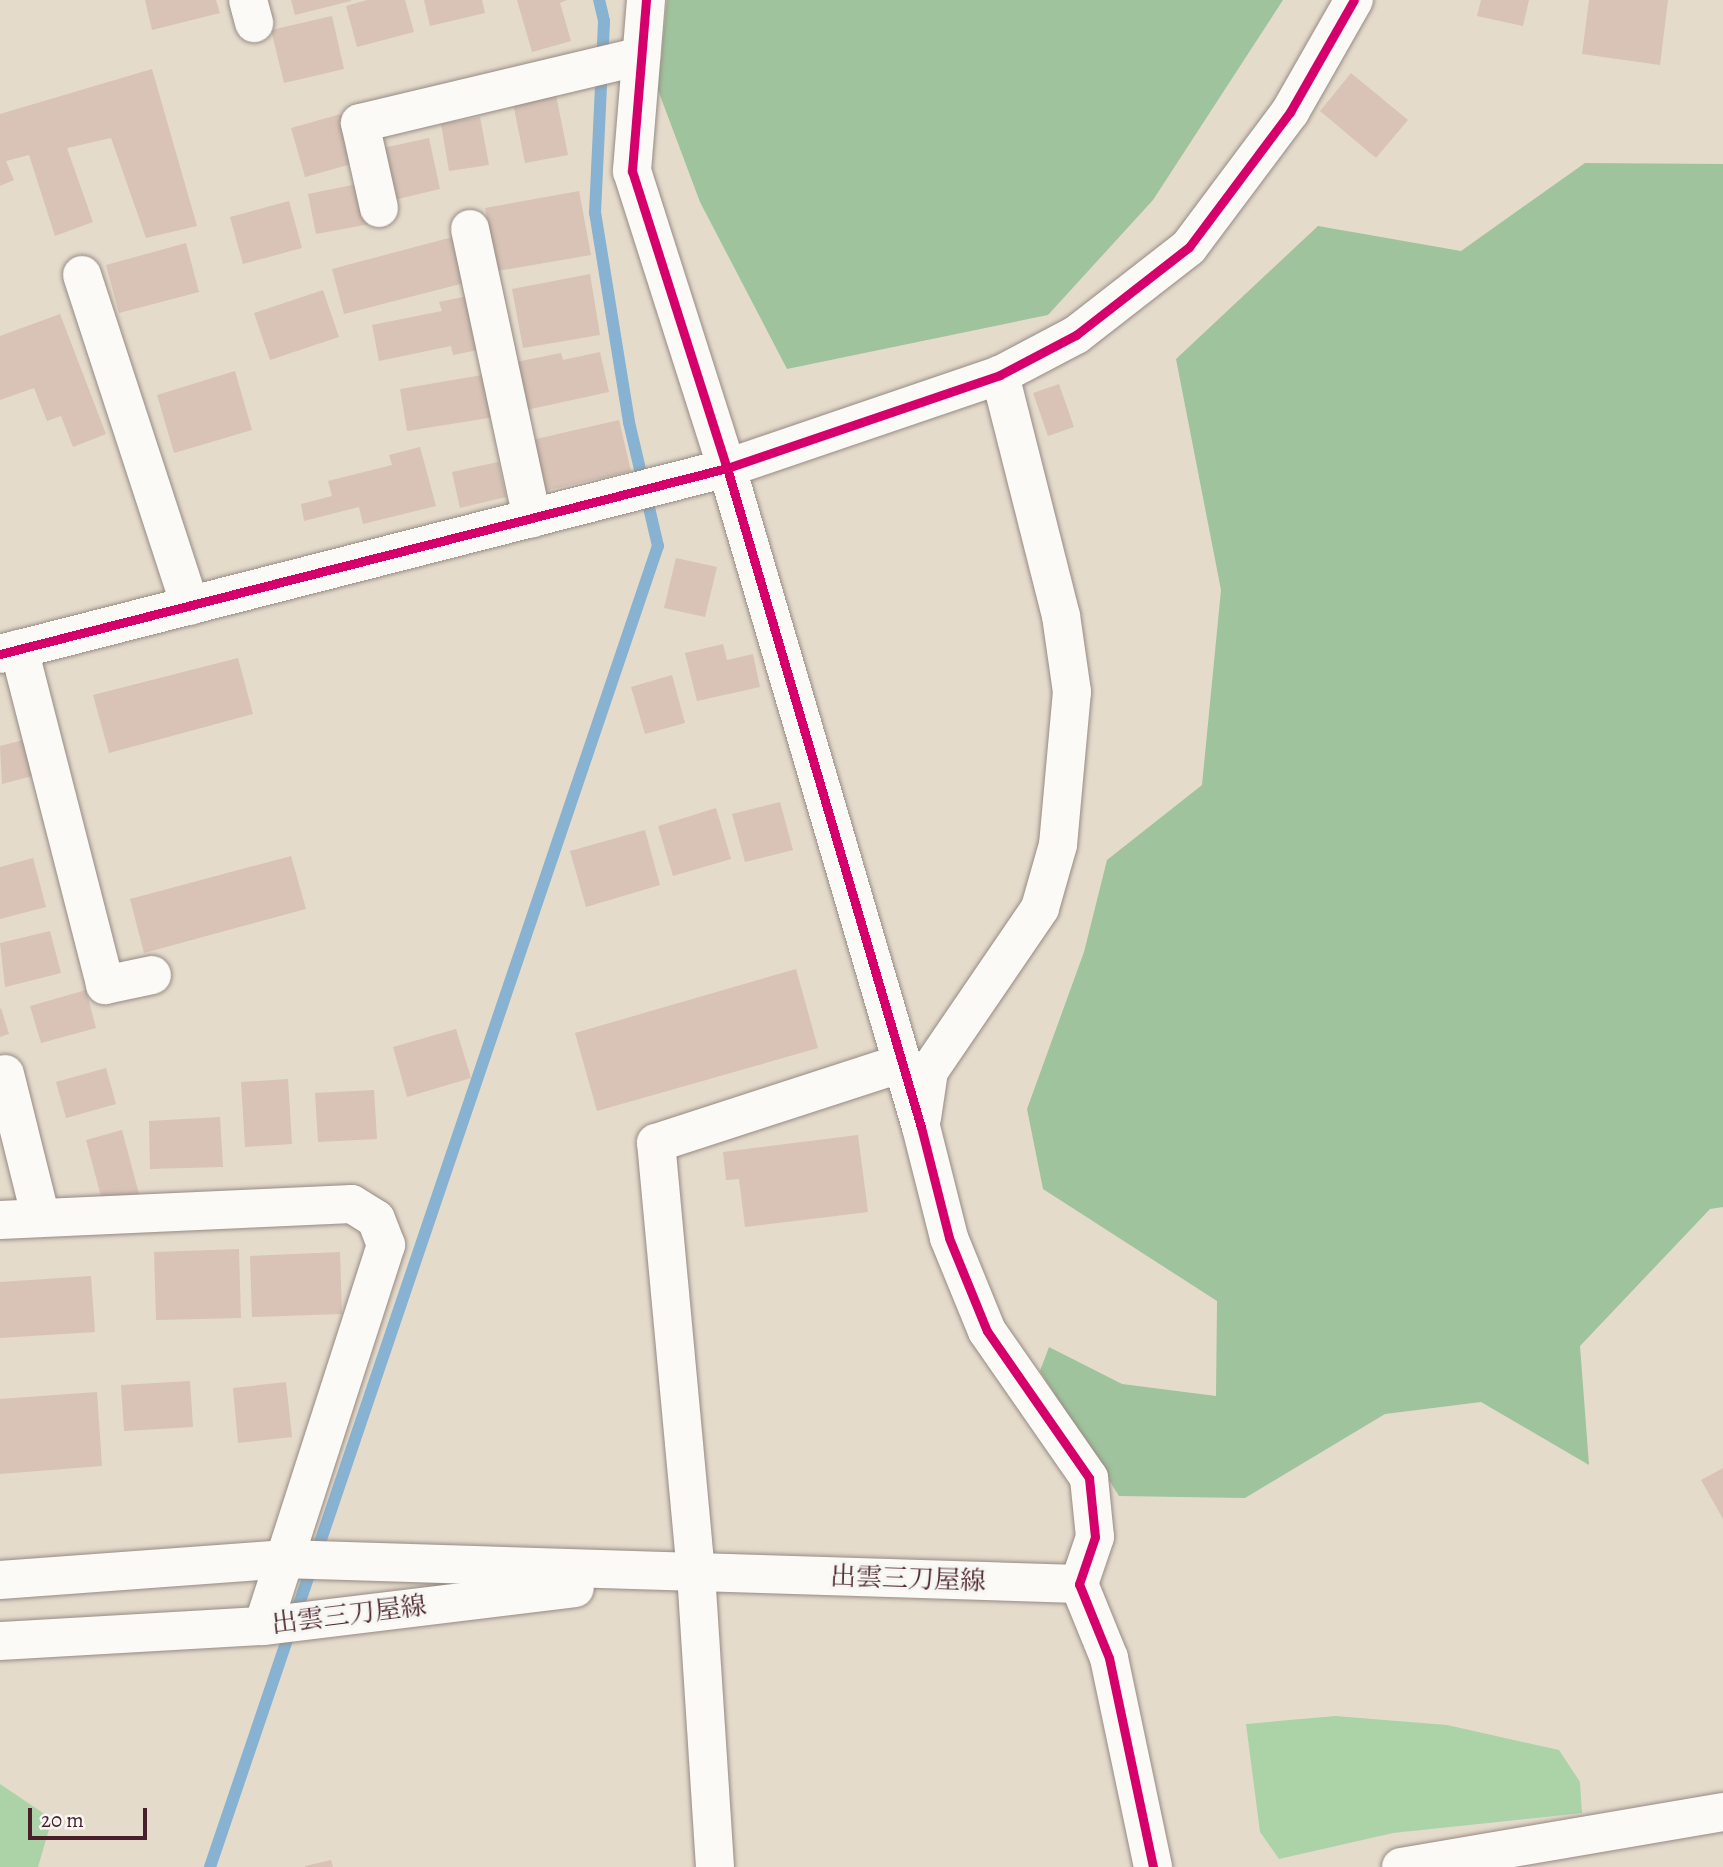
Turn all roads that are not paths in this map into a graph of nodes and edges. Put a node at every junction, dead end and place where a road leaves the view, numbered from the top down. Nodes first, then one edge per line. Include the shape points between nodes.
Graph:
1 (646, 0) edge
2 (1354, 0) edge
3 (641, 56) junction
4 (379, 208) dead end
5 (470, 229) dead end
6 (82, 275) dead end
7 (1000, 375) junction
8 (727, 468) junction
9 (531, 518) junction
10 (190, 606) junction
11 (10, 652) edge
12 (152, 975) dead end
13 (902, 1063) junction
14 (5, 1074) dead end
15 (921, 1127) junction
16 (41, 1218) junction
17 (0, 1220) edge
18 (283, 1559) junction
19 (696, 1573) junction
20 (0, 1580) edge
21 (1079, 1584) junction
22 (263, 1626) junction
23 (0, 1641) edge
24 (1723, 1812) edge
25 (715, 1867) edge
26 (1153, 1867) edge
27 (1401, 1867) edge

1 - 3 street
2 - 7 street via 1290,112 1189,247 1076,335
3 - 4 street via 360,123
3 - 8 street via 632,171
5 - 9 street
6 - 10 street
7 - 8 street
7 - 15 street via 1061,616 1072,692 1058,845 1040,908 929,1071
8 - 9 street
8 - 13 street
9 - 10 street
10 - 11 street
11 - 12 street via 105,985
13 - 15 street
13 - 19 street via 656,1143
14 - 16 street
15 - 21 street via 949,1238 987,1331 1089,1478 1095,1537
16 - 17 street
16 - 18 street via 352,1204 376,1219 386,1245
18 - 19 street, 出雲三刀屋線
18 - 20 street, 出雲三刀屋線
18 - 22 street
19 - 21 street, 出雲三刀屋線
19 - 22 street, 出雲三刀屋線
19 - 25 street
21 - 26 street via 1109,1658
22 - 23 street, 出雲三刀屋線
24 - 27 street

